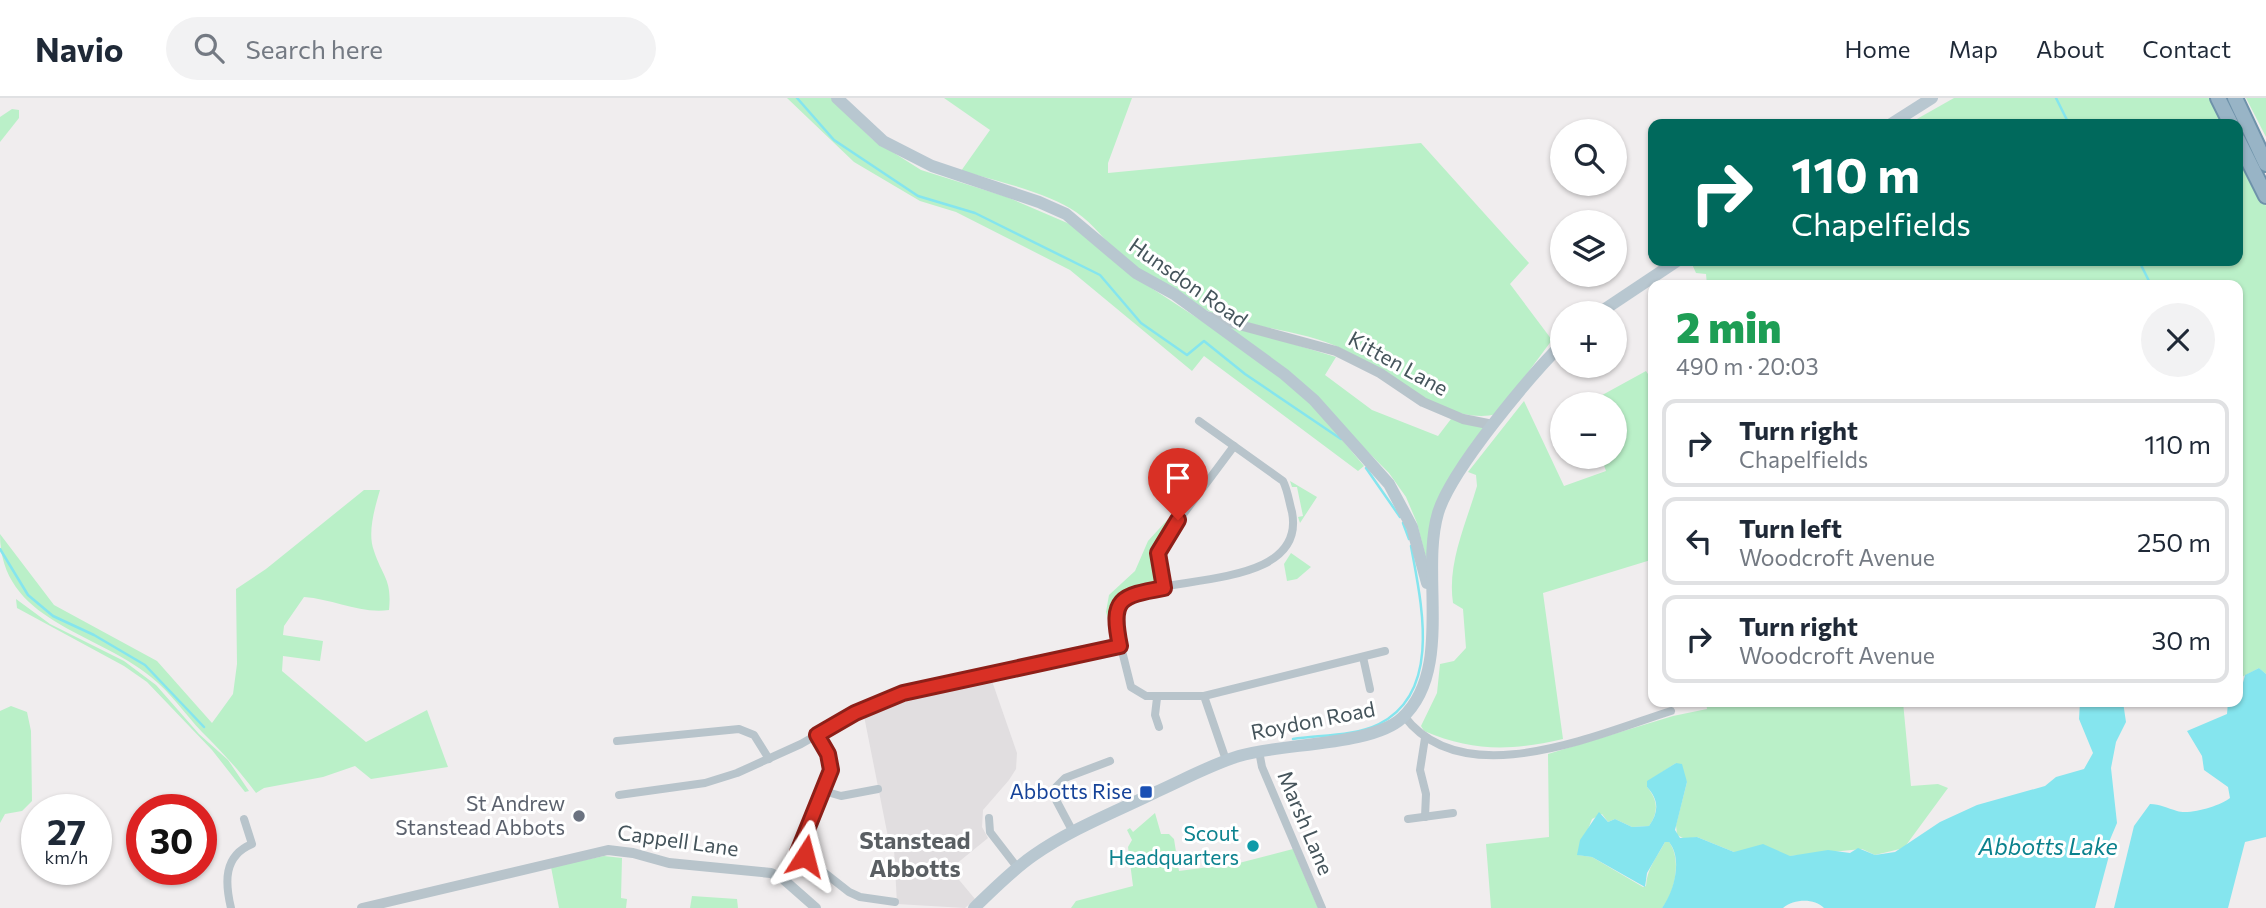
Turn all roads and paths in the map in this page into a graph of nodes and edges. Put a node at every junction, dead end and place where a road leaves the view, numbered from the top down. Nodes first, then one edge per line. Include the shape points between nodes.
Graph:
1 (837, 98) edge
2 (1932, 98) edge
3 (2218, 98) edge
4 (2235, 98) edge
5 (1899, 119) edge
6 (2228, 119) edge
7 (2243, 150) edge
8 (2266, 164) edge
9 (2266, 196) edge
10 (1670, 266) edge
11 (1648, 280) edge
12 (1648, 280) edge
13 (1617, 301) edge
14 (1203, 316) junction
15 (1550, 359) edge
16 (1199, 421) dead end
17 (1493, 425) junction
18 (1234, 446) junction
19 (1164, 588) junction
20 (1431, 593) junction
21 (1120, 646) junction
22 (1385, 651) dead end
23 (1363, 657) junction
24 (1370, 689) dead end
25 (1204, 696) junction
26 (1157, 698) junction
27 (1671, 711) dead end
28 (1404, 716) junction
29 (1159, 727) dead end
30 (817, 735) junction
31 (1424, 737) junction
32 (617, 741) dead end
33 (1259, 751) junction
34 (769, 760) junction
35 (1226, 760) junction
36 (1110, 761) dead end
37 (878, 789) dead end
38 (824, 791) junction
39 (619, 794) dead end
40 (1453, 813) dead end
41 (1425, 817) junction
42 (989, 818) dead end
43 (244, 819) dead end
44 (1408, 819) dead end
45 (1073, 832) junction
46 (798, 852) junction
47 (1017, 867) junction
48 (783, 879) junction
49 (895, 902) dead end
50 (232, 908) edge
51 (362, 908) edge
52 (816, 908) edge
53 (974, 908) edge
54 (1322, 908) edge

1 - 14 main road, Hunsdon Road via 883,141 932,166 1066,214 1136,273
2 - 5 main road
3 - 6 highway
4 - 8 highway
7 - 9 highway
10 - 12 main road
11 - 13 main road
14 - 17 street, Kitten Lane via 1336,351 1423,402 1463,419
14 - 20 main road, Hunsdon Road via 1314,400 1389,484 1412,527
15 - 17 main road, Roydon Road
16 - 18 street
17 - 20 main road, Roydon Road via 1441,504
18 - 19 street via 1161,544 1158,557
18 - 19 street via 1283,481 1293,520 1287,542 1264,566
19 - 21 street via 1131,594 1118,604 1115,619
20 - 28 main road, Roydon Road via 1427,673
21 - 26 street via 1131,687
21 - 30 street via 903,693
22 - 23 street
23 - 24 street
23 - 25 street
25 - 26 street
25 - 35 street
26 - 29 street
27 - 31 street via 1565,746 1520,754 1466,751
28 - 31 street
28 - 33 main road, Roydon Road via 1370,734
30 - 34 street
30 - 38 street via 831,765
31 - 41 street via 1420,774 1426,794
32 - 34 street via 743,729 759,740
33 - 35 main road, Roydon Road
33 - 54 street, Marsh Lane
34 - 39 street via 705,783
35 - 45 main road, Roydon Road
36 - 45 street via 1065,778 1056,787 1056,800
37 - 38 street via 841,796
38 - 46 street
40 - 41 street
41 - 44 street
42 - 47 street via 990,832
43 - 50 street via 252,844 239,850 228,870 226,887
45 - 47 main road, Roydon Road
46 - 48 street
46 - 49 street via 849,892
47 - 53 main road, Roydon Road
48 - 51 street, Cappell Lane via 771,873 686,866 608,850
48 - 52 street, Cappell Lane

